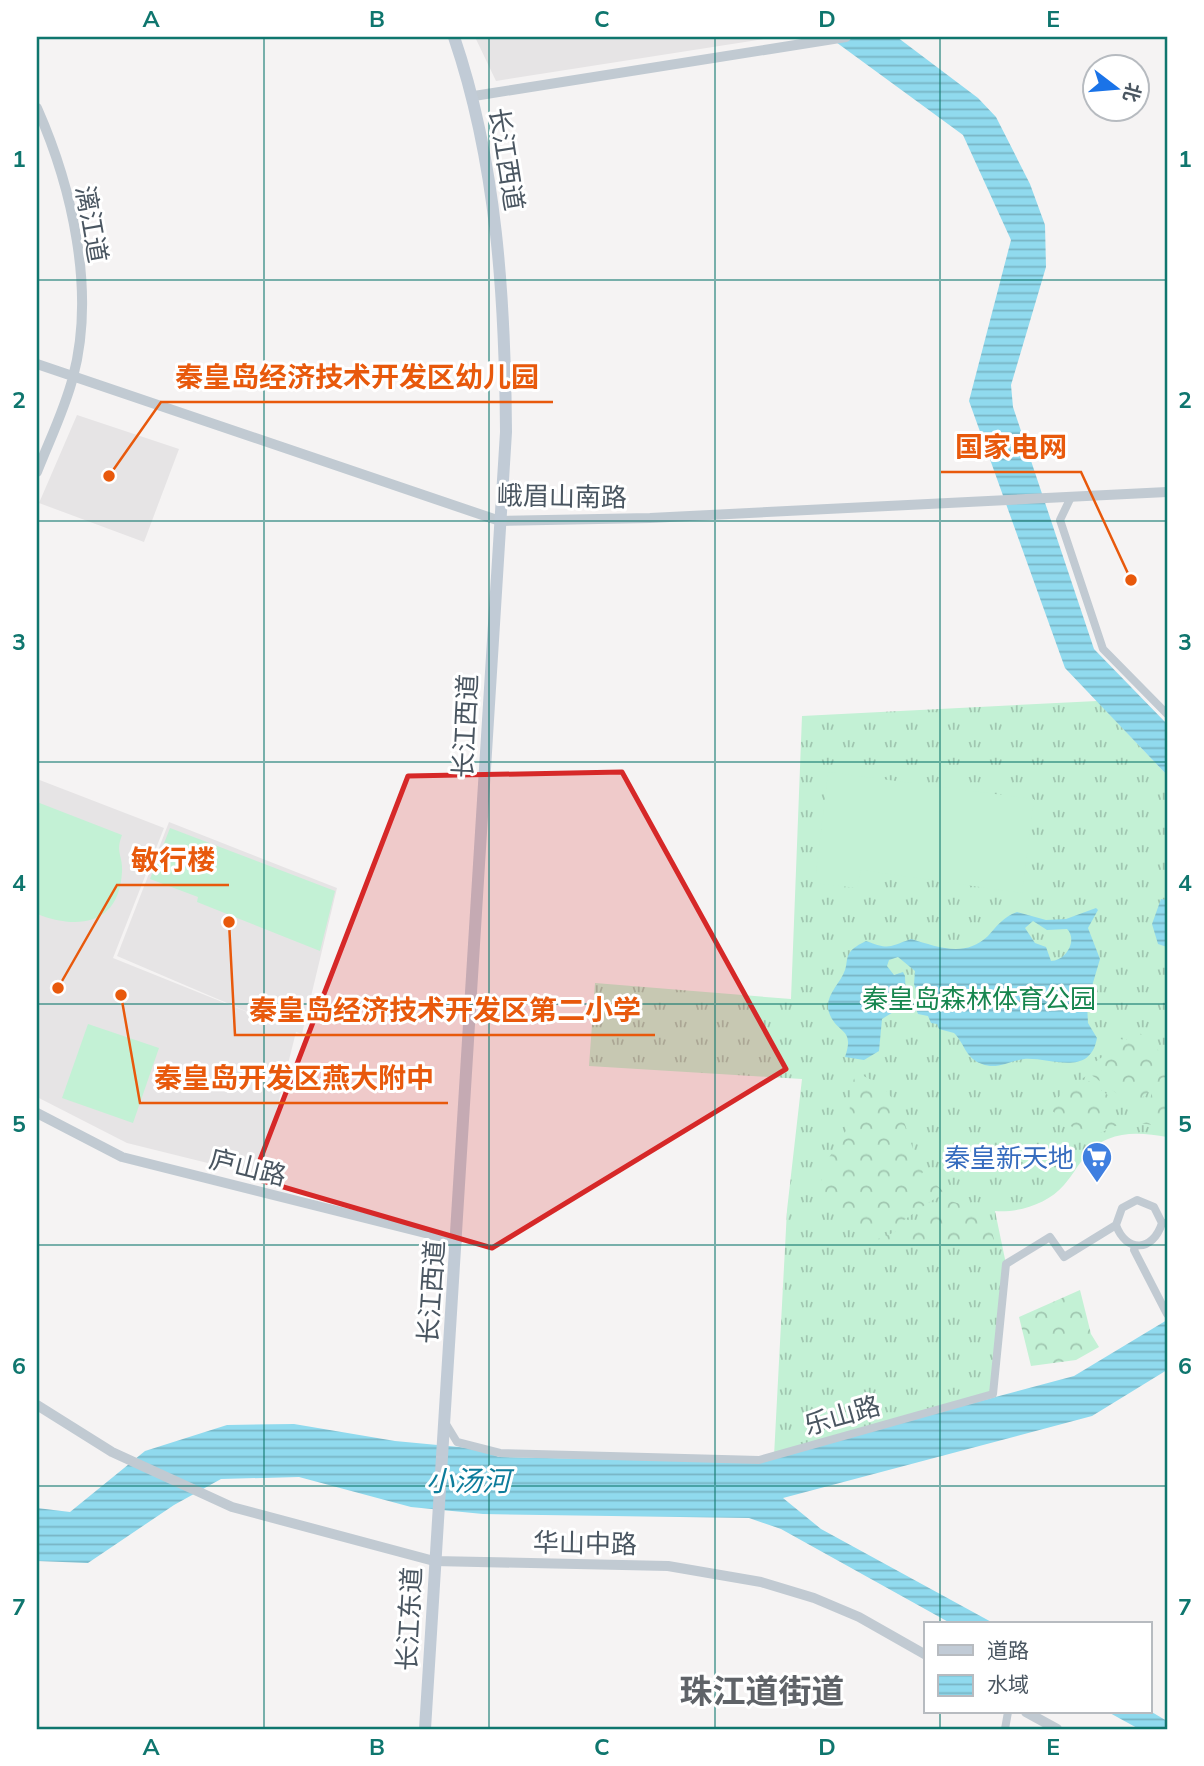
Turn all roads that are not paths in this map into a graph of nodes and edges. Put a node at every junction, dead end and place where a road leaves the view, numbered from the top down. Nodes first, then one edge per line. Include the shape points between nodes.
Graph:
1 (454, 37) edge
2 (846, 37) edge
3 (474, 96) junction
4 (37, 108) edge
5 (37, 364) edge
6 (74, 377) junction
7 (37, 472) edge
8 (1167, 492) edge
9 (1071, 497) junction
10 (500, 520) junction
11 (1167, 714) edge
12 (37, 1114) edge
13 (1165, 1223) edge
14 (1116, 1225) junction
15 (457, 1241) junction
16 (1135, 1246) junction
17 (1167, 1314) edge
18 (37, 1405) edge
19 (446, 1424) junction
20 (438, 1512) joint
21 (435, 1561) junction
22 (924, 1654) edge
23 (1030, 1714) edge
24 (425, 1729) edge
25 (1056, 1729) edge

1 - 3 main road, 长江西道
2 - 3 street
3 - 10 main road, 长江西道 via 505,317 506,432
4 - 6 street, 漓江道 via 54,145 72,207 80,279
5 - 6 street, 峨眉山南路
6 - 7 street, 漓江道
6 - 10 street, 峨眉山南路
8 - 9 street, 峨眉山南路
9 - 10 street, 峨眉山南路 via 650,518
9 - 11 street via 1060,520 1103,649
10 - 15 main road, 长江西道
12 - 15 street, 庐山路 via 122,1157
13 - 14 street, 乐山路 via 1154,1207 1137,1200 1122,1208
13 - 16 street, 乐山路 via 1153,1240
14 - 16 street via 1121,1238
14 - 19 street, 乐山路 via 1064,1257 1050,1237 1006,1264 993,1394 759,1460 500,1453 457,1442
15 - 19 main road, 长江西道
16 - 17 street
18 - 21 street, 华山中路 via 111,1452 232,1507
19 - 20 main road, 长江西道
20 - 21 main road, 长江东道
21 - 22 street, 华山中路 via 631,1565 709,1572 814,1598
21 - 24 main road, 长江东道
23 - 25 street

